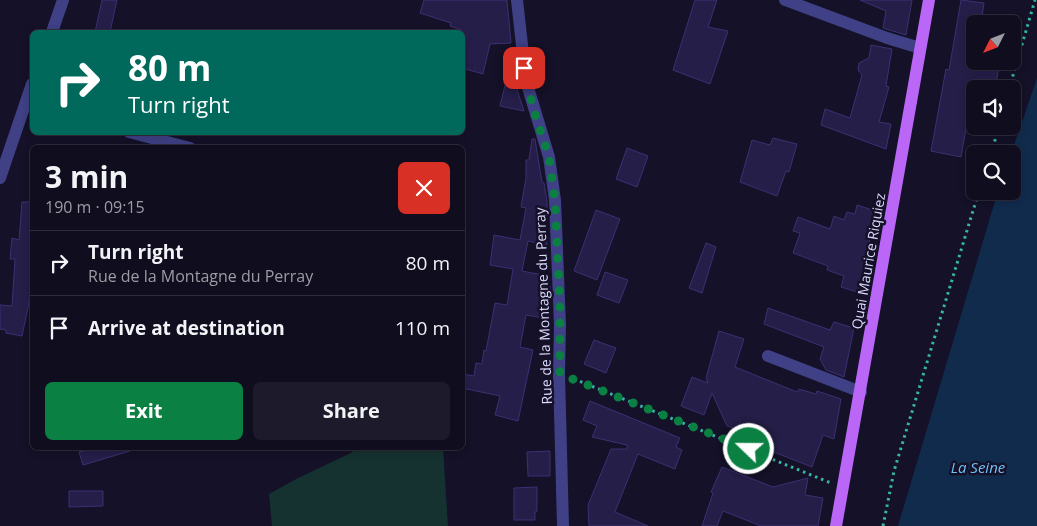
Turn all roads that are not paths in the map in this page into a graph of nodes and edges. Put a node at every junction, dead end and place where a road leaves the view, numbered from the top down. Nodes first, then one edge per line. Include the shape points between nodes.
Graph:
1 (63, 0) edge
2 (517, 0) edge
3 (785, 0) edge
4 (928, 0) edge
5 (53, 30) edge
6 (920, 48) junction
7 (29, 108) edge
8 (140, 135) edge
9 (179, 145) edge
10 (0, 178) edge
11 (768, 356) dead end
12 (860, 392) junction
13 (563, 526) edge
14 (836, 526) edge

1 - 5 street
2 - 13 street, Rue de la Montagne du Perray via 526,81 549,157 555,200
3 - 6 street
4 - 6 main road, Quai Maurice Riquiez
6 - 12 main road, Quai Maurice Riquiez
7 - 10 street
8 - 9 street
11 - 12 street
12 - 14 main road, Quai Maurice Riquiez

